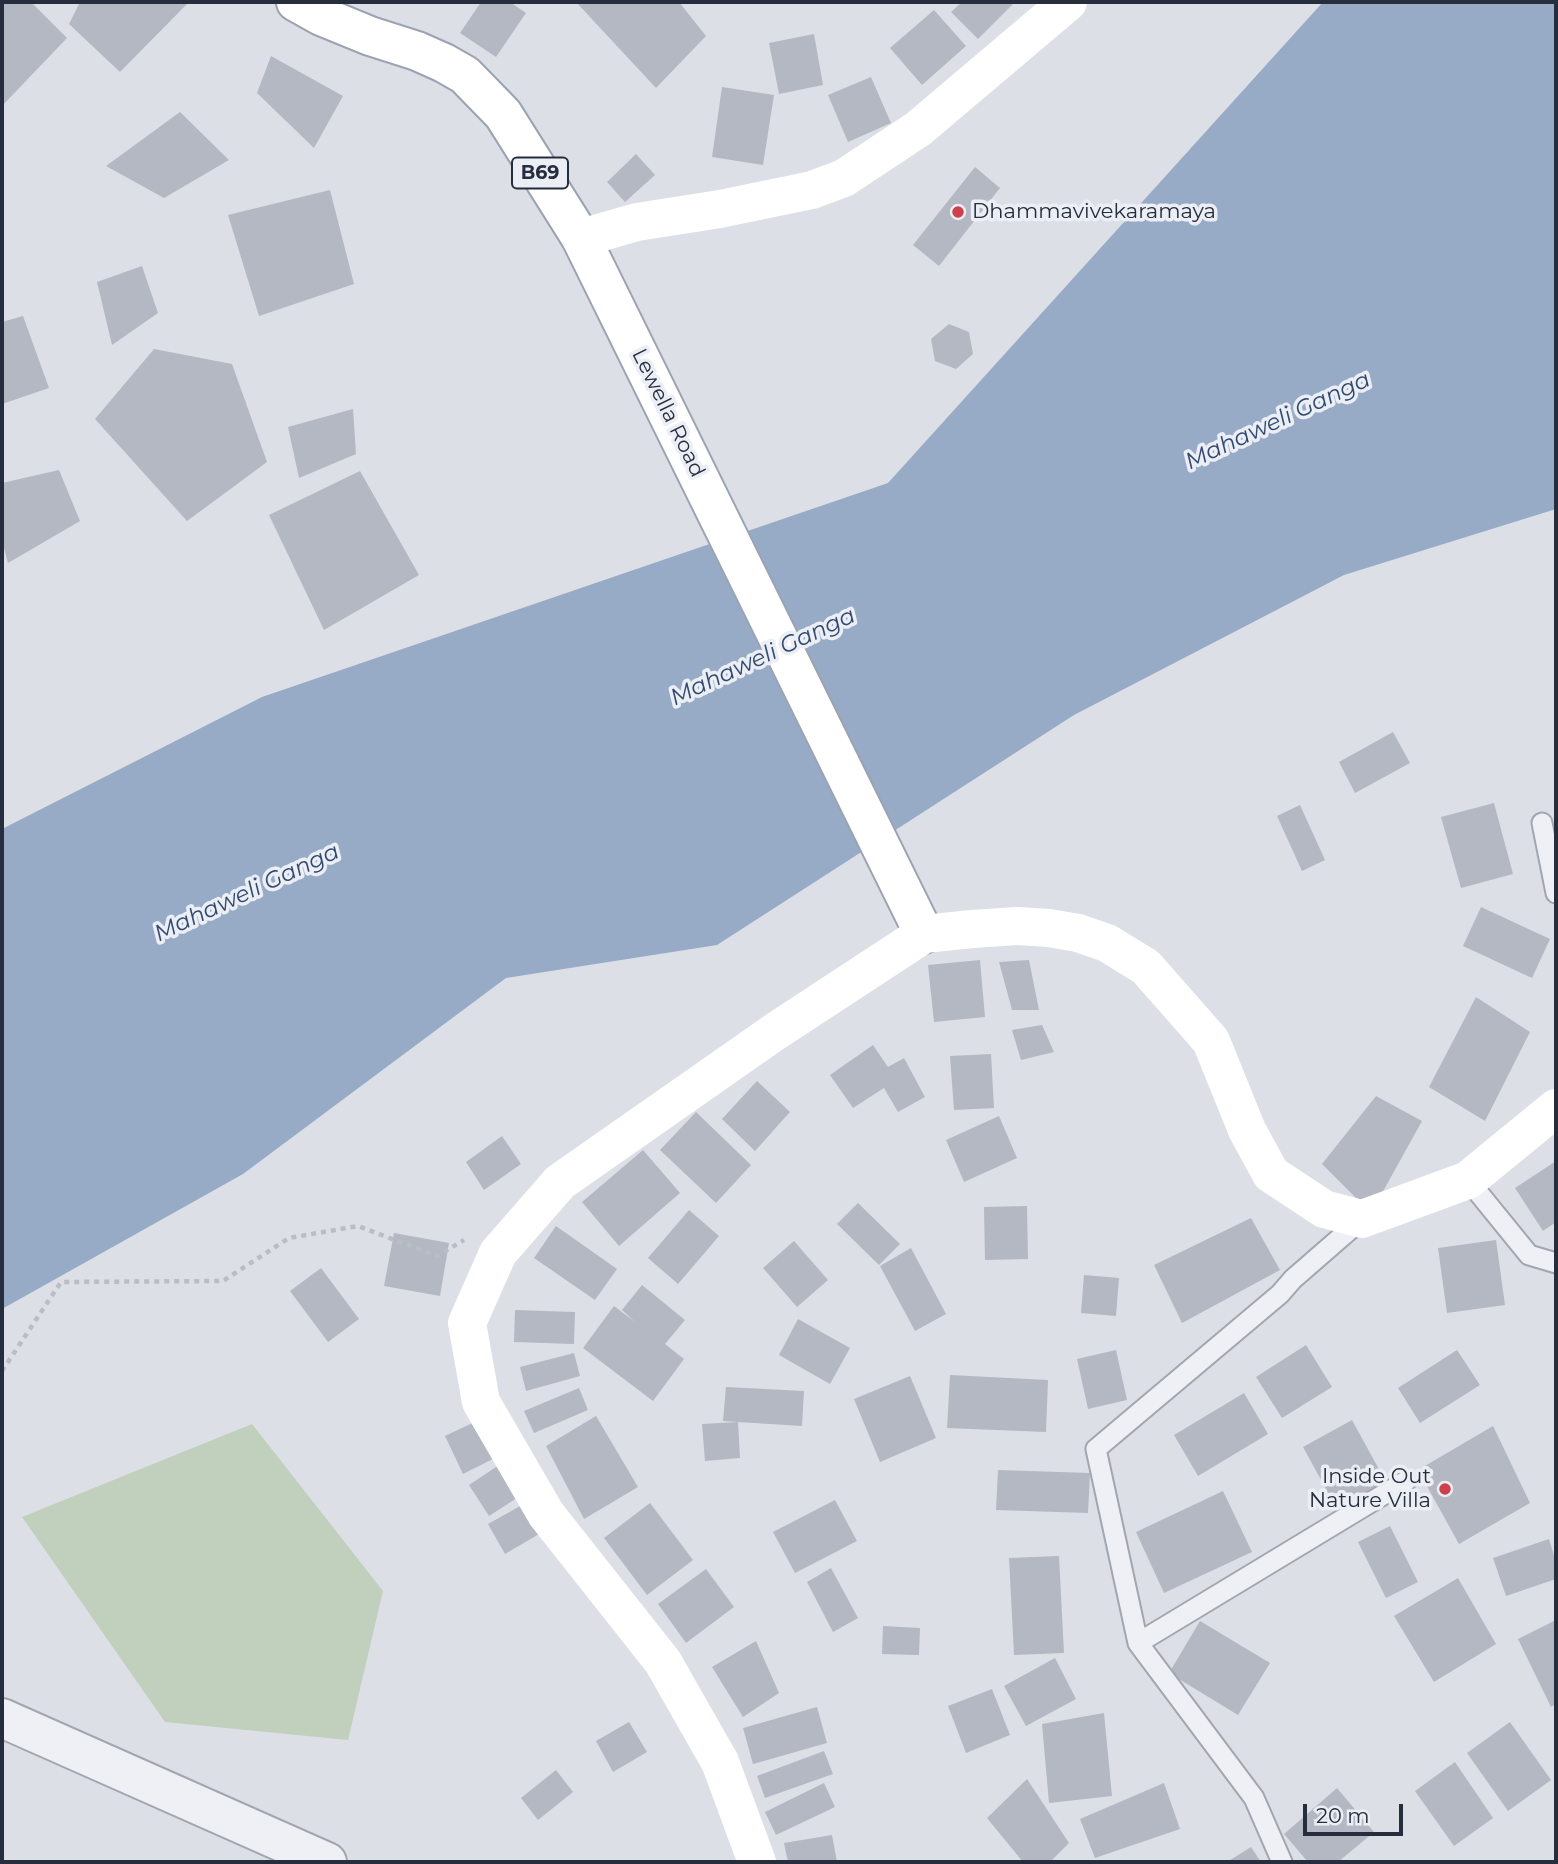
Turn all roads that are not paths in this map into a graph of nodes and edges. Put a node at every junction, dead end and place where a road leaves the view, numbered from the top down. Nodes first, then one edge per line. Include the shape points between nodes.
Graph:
1 (296, 2) edge
2 (1068, 2) edge
3 (581, 238) junction
4 (1542, 822) dead end
5 (1556, 893) edge
6 (924, 934) junction
7 (1556, 1108) edge
8 (1468, 1180) junction
9 (1362, 1219) junction
10 (1556, 1263) edge
11 (1406, 1481) dead end
12 (1138, 1643) junction
13 (2, 1718) edge
14 (327, 1862) edge
15 (757, 1862) edge
16 (1283, 1862) edge

1 - 3 main road, Lewella Road / B69 via 466,75 503,114
2 - 3 main road via 918,129 844,178 812,190 637,222
3 - 6 main road, Lewella Road / B69
4 - 5 lane
6 - 9 main road via 1049,928 1107,943 1146,967 1211,1041 1271,1174 1324,1209
6 - 15 main road via 560,1182 498,1253 467,1323 481,1402 546,1514 663,1662 719,1762
7 - 8 main road
8 - 9 main road
8 - 10 lane via 1529,1255
9 - 12 lane via 1096,1449
11 - 12 lane
12 - 16 lane via 1254,1798
13 - 14 street

